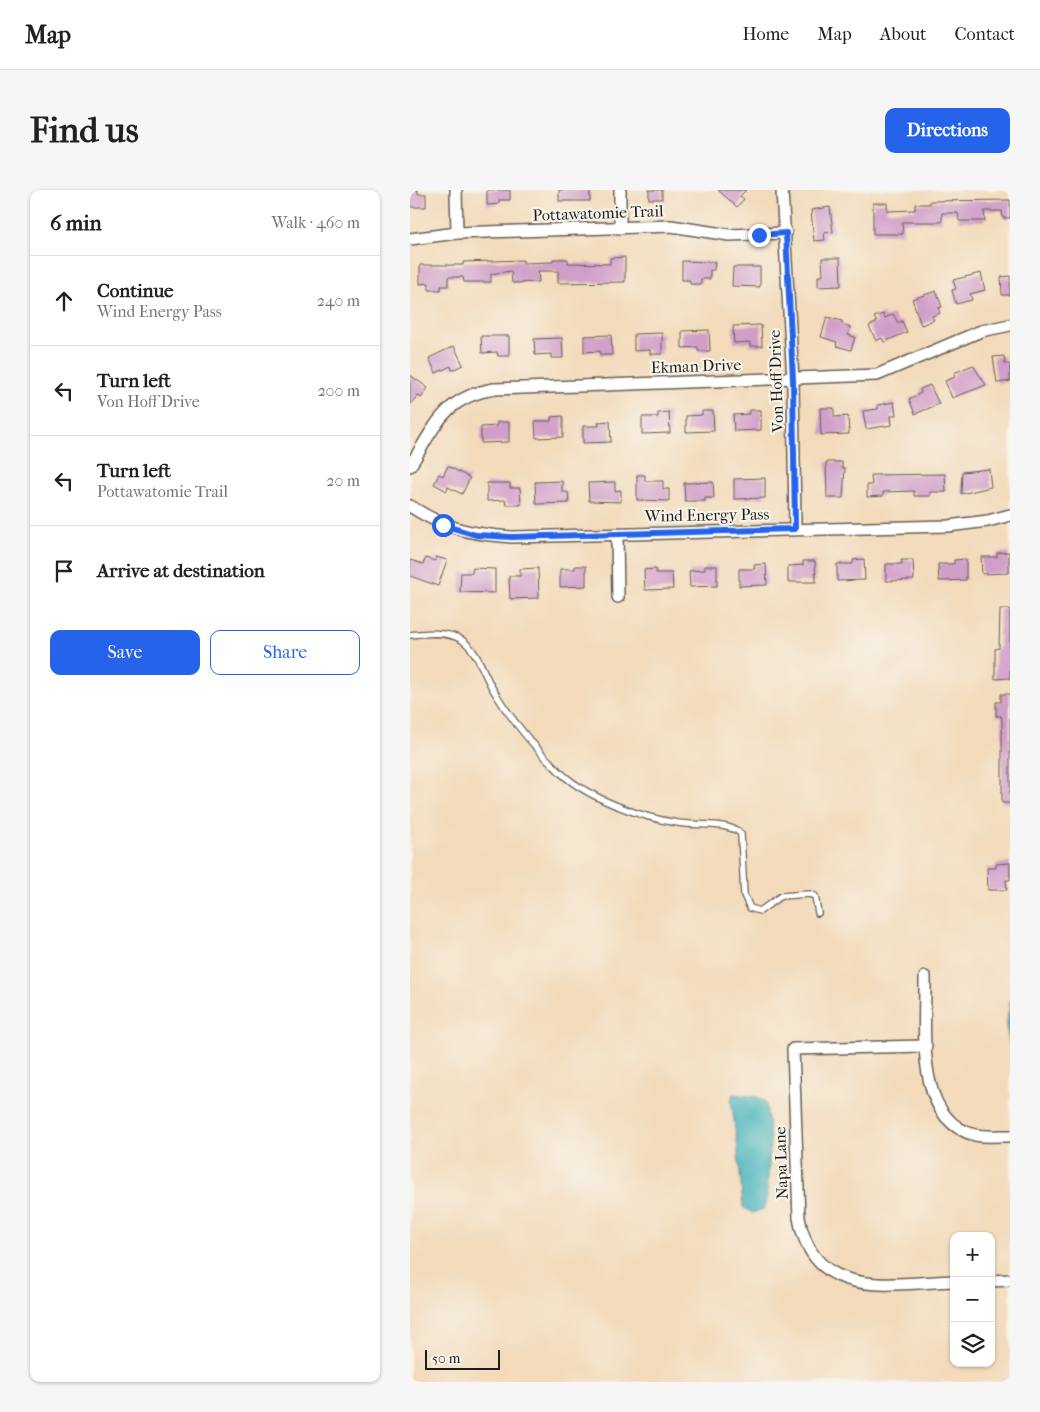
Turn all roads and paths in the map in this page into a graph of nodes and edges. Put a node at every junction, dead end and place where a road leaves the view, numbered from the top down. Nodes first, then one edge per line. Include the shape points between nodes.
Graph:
1 (456, 190) edge
2 (620, 190) edge
3 (782, 190) edge
4 (620, 228) junction
5 (457, 233) junction
6 (786, 233) junction
7 (410, 239) edge
8 (1010, 325) edge
9 (793, 380) junction
10 (410, 466) edge
11 (410, 506) edge
12 (1010, 515) edge
13 (795, 529) junction
14 (616, 534) junction
15 (618, 597) dead end
16 (410, 635) edge
17 (818, 913) dead end
18 (925, 977) dead end
19 (926, 1046) junction
20 (1010, 1136) edge
21 (995, 1280) edge
22 (1010, 1280) edge
23 (950, 1281) edge

1 - 5 street
2 - 4 street
3 - 6 street, Von Hoff Drive
4 - 5 street, Pottawatomie Trail
4 - 6 street, Pottawatomie Trail via 671,226 729,235
5 - 7 street, Pottawatomie Trail
6 - 9 street, Von Hoff Drive
8 - 9 street, Ekman Drive via 981,331 877,375
9 - 10 street, Ekman Drive via 472,392 446,411
9 - 13 street, Von Hoff Drive
11 - 14 street, Wind Energy Pass via 443,525 476,535
12 - 13 street, Wind Energy Pass via 948,526
13 - 14 street, Wind Energy Pass
14 - 15 street
16 - 17 lane via 447,635 472,648 493,690 526,738 563,775 597,796 639,813 677,823 738,831 741,834 744,895 750,908 760,911 781,896 810,894 816,899
18 - 19 street
19 - 20 street via 928,1082 937,1105 950,1120 976,1135
19 - 23 street, Napa Lane via 793,1049 799,1218 803,1237 812,1255 842,1279 865,1284
21 - 22 street

